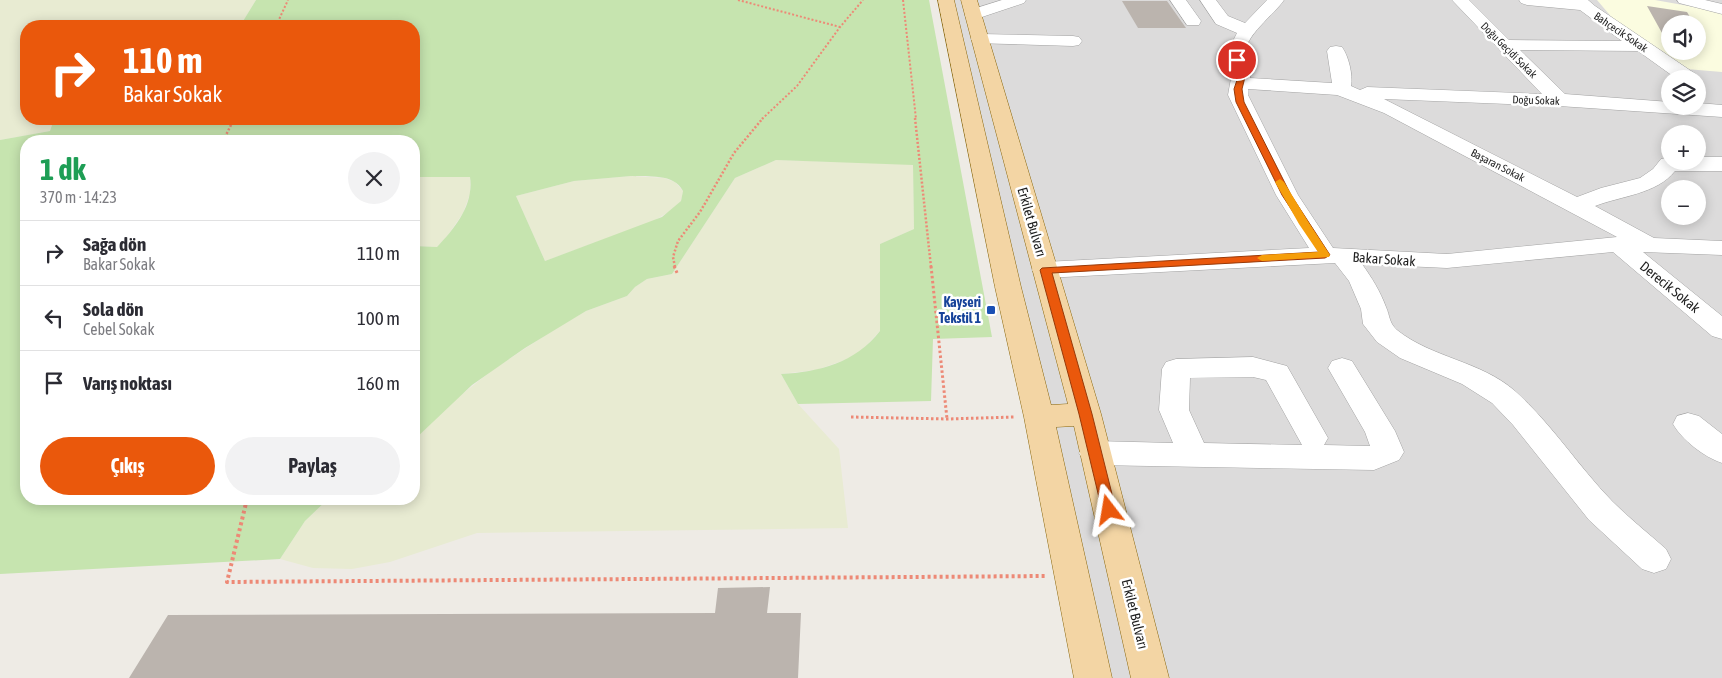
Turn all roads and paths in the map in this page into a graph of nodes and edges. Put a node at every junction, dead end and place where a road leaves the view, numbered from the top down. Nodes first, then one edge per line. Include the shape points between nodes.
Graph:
1 (288, 0) edge
2 (738, 0) edge
3 (863, 0) edge
4 (903, 0) edge
5 (946, 0) edge
6 (1018, 0) edge
7 (1178, 0) edge
8 (1208, 0) edge
9 (1276, 0) edge
10 (1460, 0) edge
11 (1527, 0) edge
12 (1685, 0) edge
13 (1582, 3) edge
14 (1722, 9) edge
15 (974, 18) edge
16 (279, 20) edge
17 (1193, 21) dead end
18 (840, 27) junction
19 (1248, 31) junction
20 (1072, 41) dead end
21 (1504, 45) junction
22 (1642, 46) junction
23 (1336, 51) dead end
24 (1677, 70) edge
25 (1239, 83) junction
26 (1706, 90) edge
27 (1346, 91) junction
28 (1559, 100) junction
29 (1722, 101) edge
30 (1661, 107) edge
31 (1706, 110) edge
32 (1722, 111) edge
33 (1701, 115) edge
34 (1722, 130) edge
35 (1722, 164) edge
36 (1577, 205) junction
37 (1618, 244) junction
38 (1653, 246) junction
39 (1722, 248) edge
40 (1334, 255) junction
41 (1046, 270) junction
42 (678, 275) dead end
43 (1722, 330) edge
44 (1342, 368) dead end
45 (1086, 414) junction
46 (1040, 416) junction
47 (851, 417) dead end
48 (947, 419) junction
49 (1688, 424) dead end
50 (1314, 438) dead end
51 (1722, 451) edge
52 (1095, 453) junction
53 (1194, 455) junction
54 (246, 505) edge
55 (1654, 559) dead end
56 (1072, 576) junction
57 (1093, 678) edge
58 (1150, 678) edge

1 - 16 path
2 - 18 path
3 - 18 path
4 - 48 path
5 - 46 main road via 1008,287
6 - 15 street
7 - 17 street
8 - 19 street via 1222,20
9 - 19 street
10 - 21 street, Doğu Geçidi Sokak
11 - 13 street
12 - 14 street
13 - 22 street, Bahçecik Sokak
15 - 20 street
15 - 41 main road, Erkilet Bulvarı
18 - 42 path via 797,86 766,114 734,153 700,212 678,241 673,257
19 - 25 street via 1236,50 1242,77
21 - 22 street
21 - 28 street, Doğu Geçidi Sokak
22 - 24 street, Bahçecik Sokak
23 - 27 street
25 - 27 street, Doğu Sokak
25 - 40 street via 1240,102 1278,179 1304,224
26 - 29 street
27 - 28 street, Doğu Sokak
27 - 36 street, Başaran Sokak via 1391,109
28 - 30 street, Doğu Sokak
31 - 32 street, Doğu Sokak
33 - 34 street
35 - 36 street via 1669,164 1648,183
36 - 38 street, Başaran Sokak
37 - 38 street, Bakar Sokak
37 - 40 street, Bakar Sokak via 1447,261
37 - 43 street, Derecik Sokak
38 - 39 street, Bakar Sokak
40 - 41 street, Bakar Sokak
40 - 55 street via 1361,280 1377,324 1386,336 1410,351 1472,377 1508,401 1601,511
41 - 45 main road, Erkilet Bulvarı
44 - 53 street via 1380,430 1388,452 1374,458
45 - 46 main road
45 - 52 main road, Erkilet Bulvarı
46 - 48 path
46 - 56 main road
47 - 48 path
49 - 51 street
50 - 53 street via 1277,373 1253,367 1176,369 1174,410
52 - 53 street
52 - 58 main road, Erkilet Bulvarı
54 - 56 path via 227,582
56 - 57 main road

